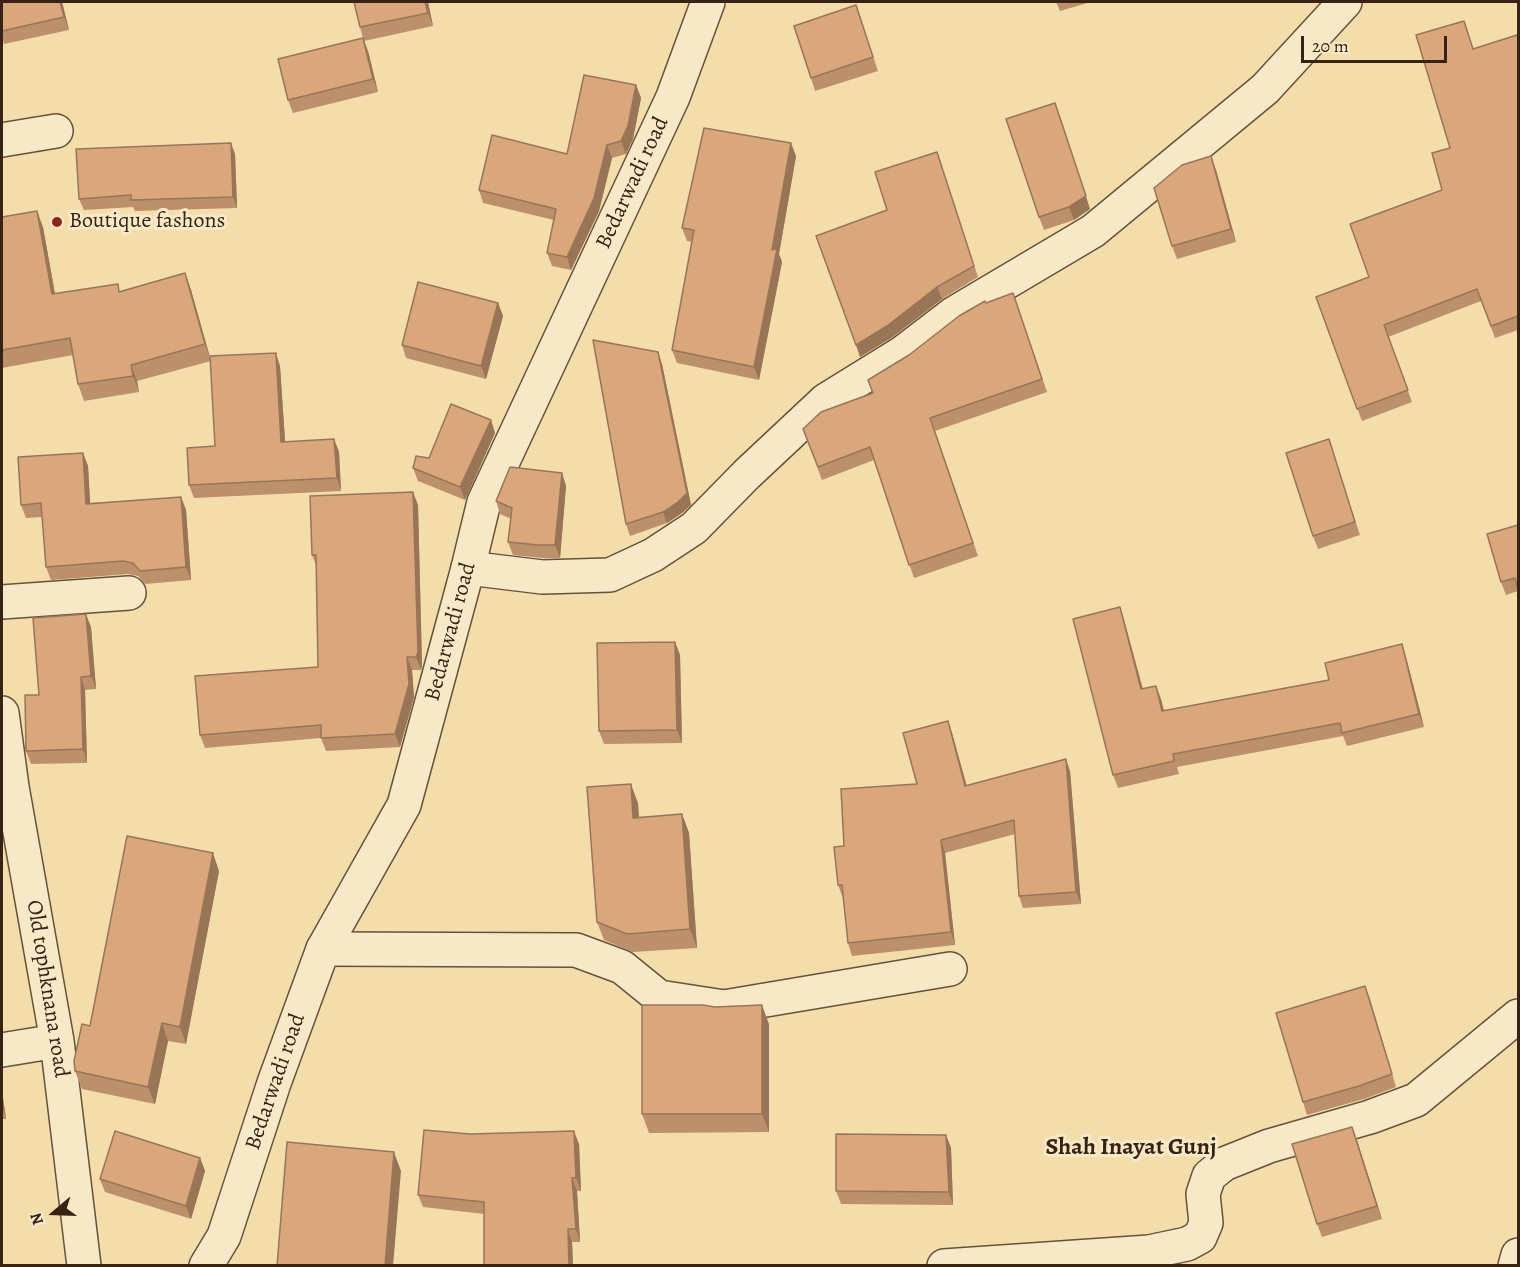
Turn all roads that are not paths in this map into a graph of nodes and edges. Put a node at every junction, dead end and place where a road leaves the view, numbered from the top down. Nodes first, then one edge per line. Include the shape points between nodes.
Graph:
1 (708, 2) edge
2 (1345, 2) edge
3 (56, 131) dead end
4 (2, 140) edge
5 (468, 568) junction
6 (129, 593) dead end
7 (2, 602) edge
8 (2, 713) edge
9 (7, 788) edge
10 (323, 949) junction
11 (950, 969) dead end
12 (1518, 1016) edge
13 (57, 1041) junction
14 (2, 1050) edge
15 (1518, 1255) edge
16 (84, 1266) edge
17 (206, 1266) edge
18 (944, 1266) edge
19 (1515, 1266) edge

1 - 5 street, Bedarwadi road via 673,97 484,502
2 - 5 street via 1266,89 1093,231 953,314 902,354 826,400 694,528 653,555 610,574 542,577
3 - 4 street
5 - 10 street, Bedarwadi road via 405,806
6 - 7 street
8 - 9 street, Old tophknana road
9 - 13 street, Old tophknana road
10 - 11 street via 576,950 622,967 659,997 724,1007
10 - 17 street, Bedarwadi road via 224,1236
12 - 18 street via 1416,1100 1224,1164 1209,1176 1203,1194 1206,1222 1200,1237 1188,1244 1149,1252
13 - 14 street
13 - 16 street, Old tophknana road
15 - 19 street

